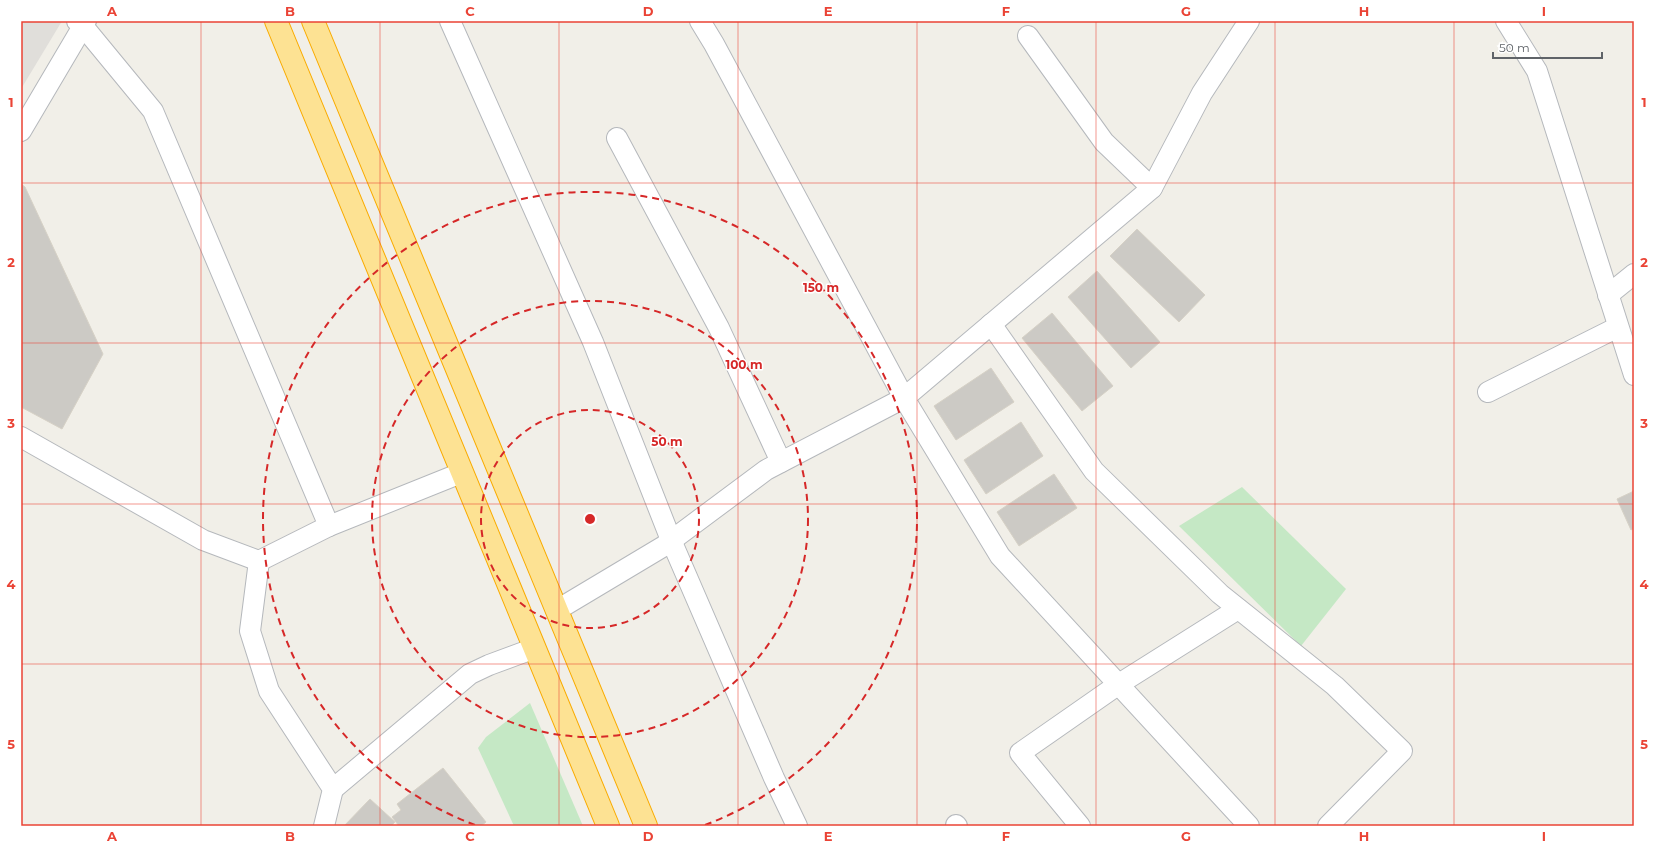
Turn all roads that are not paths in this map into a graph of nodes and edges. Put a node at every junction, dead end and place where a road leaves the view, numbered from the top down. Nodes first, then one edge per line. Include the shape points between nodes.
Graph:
1 (276, 21) edge
2 (313, 21) edge
3 (450, 21) edge
4 (700, 21) edge
5 (1249, 21) edge
6 (1506, 21) edge
7 (82, 23) edge
8 (1028, 36) dead end
9 (21, 131) edge
10 (617, 138) dead end
11 (1152, 188) junction
12 (1634, 274) edge
13 (1608, 295) junction
14 (991, 324) junction
15 (1618, 327) junction
16 (1634, 375) edge
17 (1488, 392) dead end
18 (904, 398) junction
19 (21, 437) edge
20 (781, 462) junction
21 (461, 473) junction
22 (329, 526) junction
23 (671, 540) junction
24 (259, 561) junction
25 (1238, 609) junction
26 (557, 610) junction
27 (535, 648) junction
28 (1119, 684) junction
29 (333, 789) junction
30 (324, 826) edge
31 (608, 826) edge
32 (646, 826) edge
33 (797, 826) edge
34 (1080, 826) edge
35 (1249, 826) edge
36 (1328, 826) edge

1 - 21 highway
2 - 26 highway
3 - 23 street via 593,342
4 - 18 street
5 - 11 street via 1202,93
6 - 13 street via 1537,71
7 - 9 street
7 - 22 street via 153,112
8 - 11 street via 1104,142
10 - 20 street via 720,328
11 - 14 street
12 - 13 street
13 - 15 street
14 - 18 street
14 - 25 street via 1094,471
15 - 16 street
15 - 17 street
18 - 20 street
18 - 28 street via 1000,556
19 - 24 street via 203,540
20 - 23 street via 766,470
21 - 22 street
21 - 27 highway
22 - 24 street
23 - 26 street
23 - 33 street
24 - 29 street via 250,631 269,691
25 - 28 street
25 - 36 street via 1335,686 1402,751
26 - 32 highway
27 - 29 street via 470,674
27 - 31 highway
28 - 34 street via 1020,753
28 - 35 street
29 - 30 street

